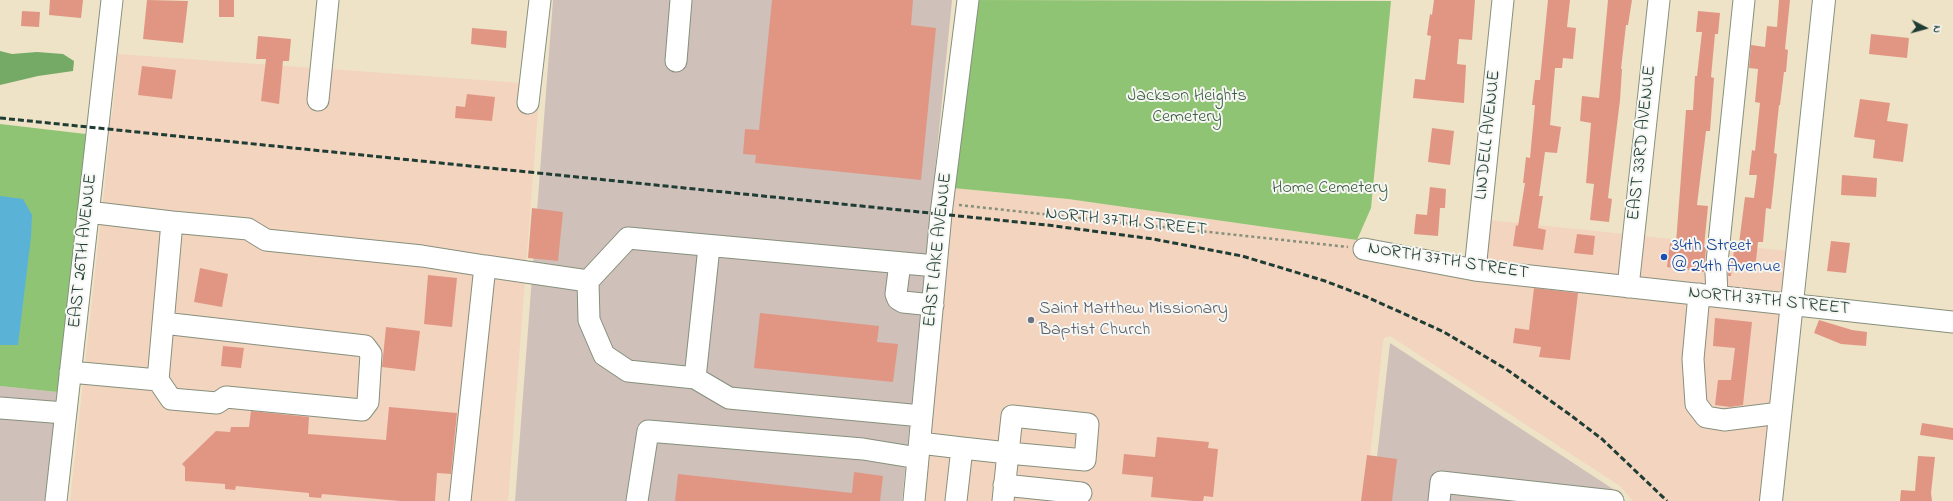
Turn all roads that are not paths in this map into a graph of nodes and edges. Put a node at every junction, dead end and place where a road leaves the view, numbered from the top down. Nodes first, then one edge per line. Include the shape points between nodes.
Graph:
1 (112, 0) edge
2 (328, 0) edge
3 (540, 0) edge
4 (681, 0) edge
5 (968, 0) edge
6 (1503, 0) edge
7 (1659, 0) edge
8 (1744, 0) edge
9 (1824, 0) edge
10 (676, 61) dead end
11 (318, 100) dead end
12 (528, 103) dead end
13 (88, 212) junction
14 (172, 222) junction
15 (710, 247) junction
16 (1364, 249) road end
17 (900, 263) junction
18 (485, 266) junction
19 (936, 266) junction
20 (1475, 270) junction
21 (588, 281) junction
22 (1628, 286) junction
23 (1708, 295) junction
24 (1791, 304) junction
25 (932, 305) junction
26 (1953, 322) edge
27 (163, 323) junction
28 (70, 372) junction
29 (695, 378) junction
30 (158, 380) junction
31 (0, 408) edge
32 (66, 413) junction
33 (1780, 414) junction
34 (922, 416) junction
35 (962, 448) junction
36 (919, 450) junction
37 (1008, 452) junction
38 (1085, 460) junction
39 (1003, 493) edge
40 (1081, 497) edge
41 (56, 501) edge
42 (460, 501) edge
43 (637, 501) edge
44 (914, 501) edge
45 (956, 501) edge
46 (1439, 501) edge
47 (1613, 501) edge
48 (1771, 501) edge

1 - 13 street, EAST 26TH AVENUE
2 - 11 street
3 - 12 street
4 - 10 street
5 - 19 street, EAST LAKE AVENUE
6 - 20 street, LINDELL AVENUE
7 - 22 street, EAST 33RD AVENUE
8 - 23 street via 1716,272
9 - 24 main road
13 - 14 street
13 - 28 street, EAST 26TH AVENUE
14 - 18 street via 248,229 266,240 422,256
14 - 27 street
15 - 17 street
15 - 21 street via 628,238
15 - 29 street
16 - 20 street, NORTH 37TH STREET
17 - 19 street
17 - 25 street via 896,294 898,299 903,302
18 - 21 street
18 - 42 street
19 - 25 street, EAST LAKE AVENUE
20 - 22 street, NORTH 37TH STREET
21 - 29 street via 589,320 604,355 628,371
22 - 23 street, NORTH 37TH STREET
23 - 24 street, NORTH 37TH STREET
23 - 33 street via 1693,359 1696,404 1706,417 1724,420
24 - 26 street, NORTH 37TH STREET
24 - 33 main road
25 - 34 street, EAST LAKE AVENUE
27 - 30 street
27 - 30 street via 365,346 371,354 368,402 362,410 226,397 217,403 170,399
28 - 30 street
28 - 32 street, EAST 26TH AVENUE
29 - 34 street via 729,398
31 - 32 street
32 - 41 street, EAST 26TH AVENUE
33 - 48 main road
34 - 36 street, EAST LAKE AVENUE
35 - 36 street
35 - 37 street
35 - 45 street
36 - 43 street via 863,449 648,431
36 - 44 street, EAST LAKE AVENUE
37 - 38 street
37 - 38 street via 1012,416 1088,424
37 - 39 street
38 - 40 street
39 - 40 street
46 - 47 street via 1441,482

